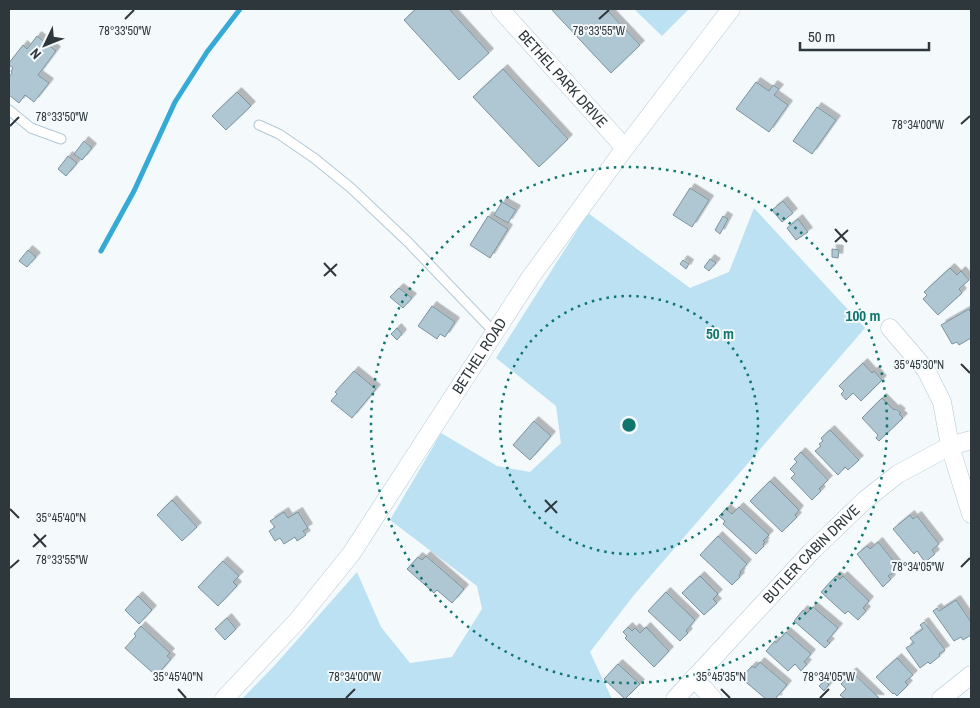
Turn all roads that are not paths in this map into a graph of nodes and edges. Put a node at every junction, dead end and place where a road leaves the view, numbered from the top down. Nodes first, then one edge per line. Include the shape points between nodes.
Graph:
1 (500, 9) edge
2 (731, 9) edge
3 (9, 110) edge
4 (259, 125) dead end
5 (61, 139) dead end
6 (625, 148) junction
7 (890, 328) dead end
8 (495, 333) junction
9 (971, 440) edge
10 (950, 446) junction
11 (971, 514) edge
12 (971, 676) edge
13 (694, 678) junction
14 (224, 699) edge
15 (675, 699) edge
16 (713, 699) edge
17 (941, 699) edge

1 - 6 street, BETHEL PARK DRIVE
2 - 6 street, BETHEL ROAD
3 - 5 lane via 31,128
4 - 8 lane via 279,134 351,188
6 - 8 street, BETHEL ROAD via 530,278
7 - 10 street via 926,370 942,402
8 - 14 street, BETHEL ROAD via 351,554 298,621
9 - 10 street, BUTLER CABIN DRIVE
10 - 11 street
10 - 13 street, BUTLER CABIN DRIVE via 898,474 865,500 811,552
12 - 17 street
13 - 15 street, BUTLER CABIN DRIVE
13 - 16 street

